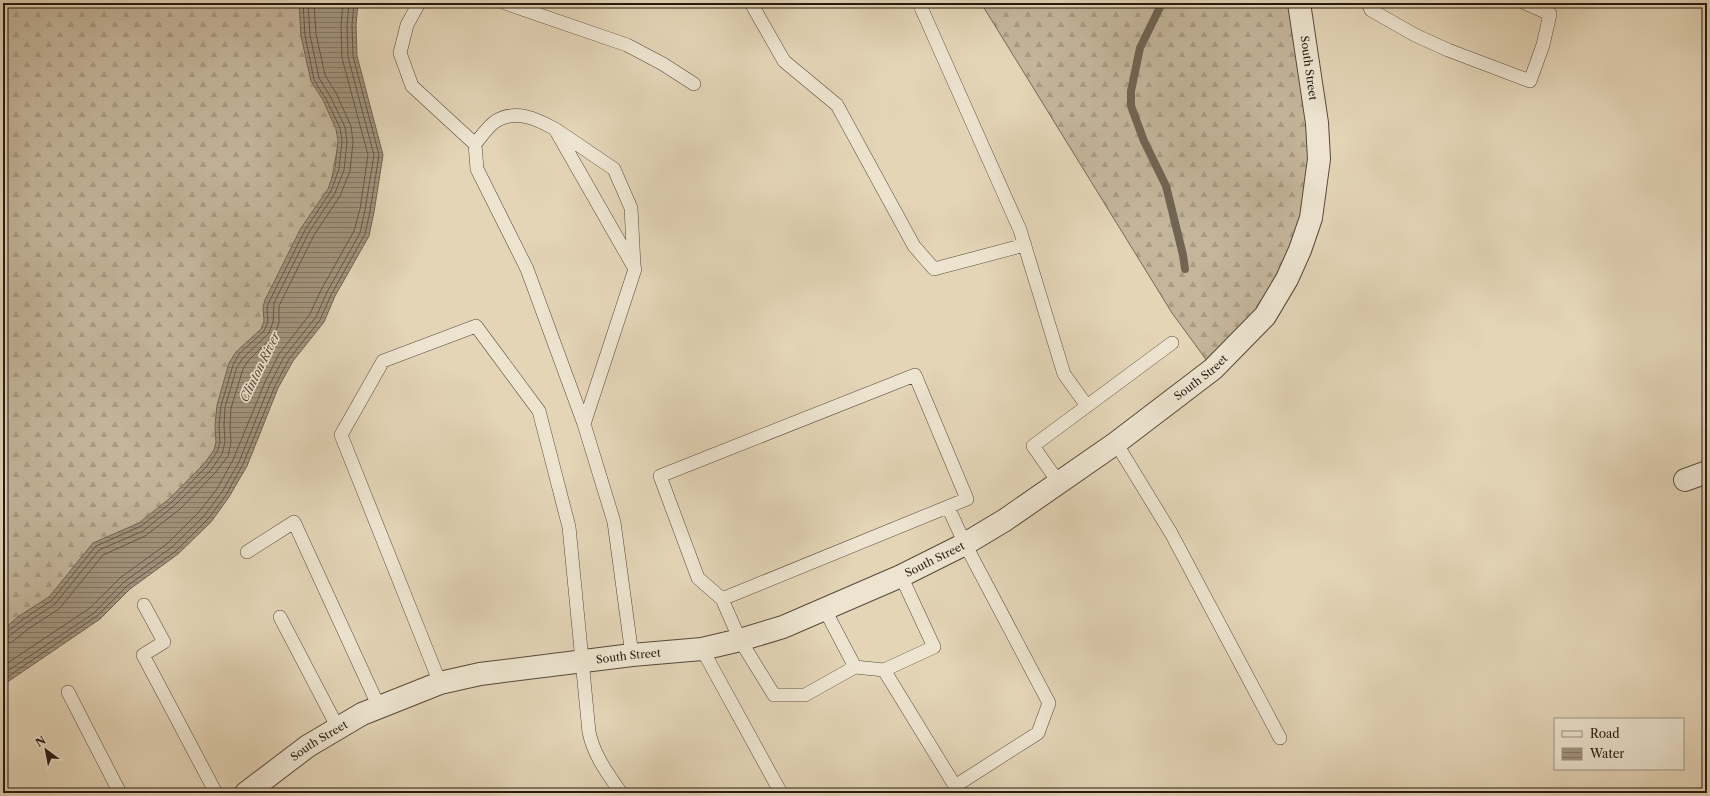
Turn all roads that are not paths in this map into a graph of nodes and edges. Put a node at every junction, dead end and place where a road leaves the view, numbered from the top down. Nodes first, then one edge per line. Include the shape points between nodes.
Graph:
1 (419, 3) edge
2 (505, 3) edge
3 (751, 3) edge
4 (919, 3) edge
5 (1299, 3) edge
6 (1368, 3) edge
7 (1525, 3) edge
8 (694, 84) dead end
9 (555, 129) junction
10 (475, 144) junction
11 (1025, 245) junction
12 (634, 269) junction
13 (1172, 343) dead end
14 (1087, 406) junction
15 (584, 424) junction
16 (1116, 443) junction
17 (1707, 472) edge
18 (1684, 480) dead end
19 (1059, 483) junction
20 (948, 507) junction
21 (966, 544) junction
22 (247, 552) dead end
23 (901, 576) junction
24 (722, 599) junction
25 (144, 605) dead end
26 (825, 610) junction
27 (280, 617) dead end
28 (740, 640) junction
29 (702, 649) junction
30 (632, 655) junction
31 (582, 662) junction
32 (855, 667) junction
33 (884, 670) junction
34 (440, 683) junction
35 (68, 692) dead end
36 (380, 707) junction
37 (338, 728) junction
38 (1280, 738) dead end
39 (955, 790) edge
40 (120, 793) edge
41 (216, 793) edge
42 (246, 793) edge
43 (622, 793) edge
44 (780, 793) edge

1 - 10 lane via 407,25 400,53 412,86
2 - 8 lane via 627,44
3 - 11 lane via 784,61 837,105 914,246 934,269
4 - 11 lane
5 - 16 street, South Street via 1317,123 1319,159 1310,218 1300,250 1287,279 1265,316 1213,369
6 - 7 lane via 1371,10 1415,35 1530,81 1543,45 1550,14
9 - 10 lane via 536,119 510,116 496,121
9 - 12 lane
9 - 12 lane via 614,169 632,208
10 - 15 lane via 477,169 526,269
11 - 14 lane via 1064,374
12 - 15 lane
13 - 14 lane
14 - 19 lane via 1033,446
15 - 30 lane via 614,522
16 - 19 street, South Street
16 - 38 lane via 1171,533
17 - 18 street
19 - 21 street, South Street
20 - 21 lane
20 - 24 lane
20 - 24 lane via 967,499 915,375 660,476 698,578
21 - 23 street, South Street
21 - 39 lane via 1049,703 1038,733
22 - 36 lane via 294,522
23 - 26 street, South Street
23 - 33 lane via 934,647
24 - 28 lane
25 - 41 lane via 164,642 143,655
26 - 28 street, South Street via 784,627
26 - 32 lane
27 - 37 lane
28 - 29 street, South Street
28 - 32 lane via 774,695 805,695
29 - 30 street, South Street
29 - 44 lane
30 - 31 street, South Street
31 - 34 street, South Street via 480,674
31 - 34 lane via 569,527 539,411 476,326 383,361 341,435
31 - 43 lane via 592,744
32 - 33 lane
33 - 39 lane
34 - 36 street, South Street
35 - 40 lane
36 - 37 street, South Street
37 - 42 street, South Street via 308,746

